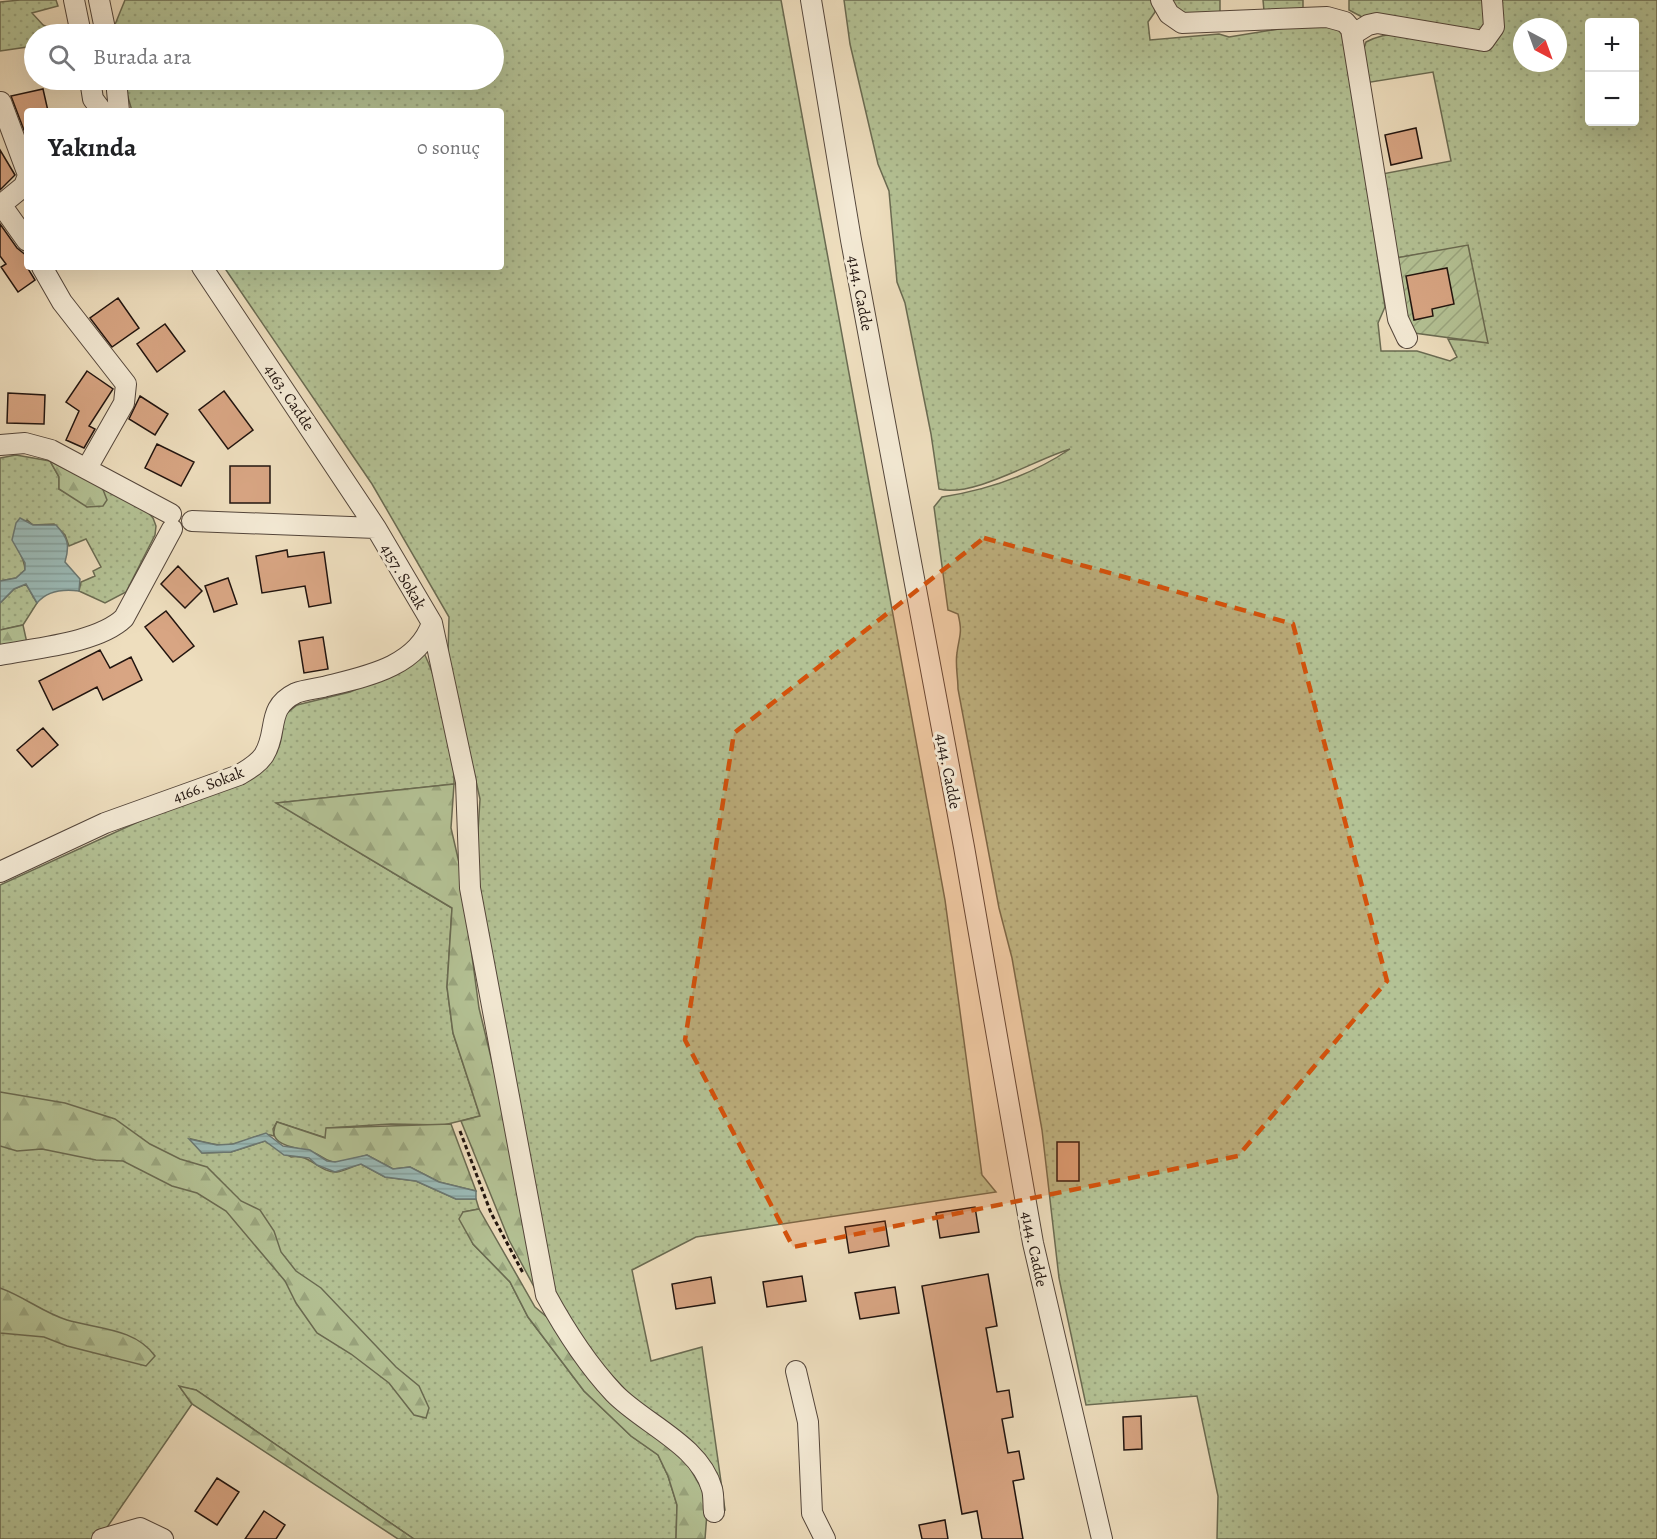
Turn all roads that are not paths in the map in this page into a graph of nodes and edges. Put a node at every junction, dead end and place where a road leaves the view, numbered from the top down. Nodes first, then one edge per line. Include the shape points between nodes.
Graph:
1 (74, 0) edge
2 (99, 0) edge
3 (811, 0) edge
4 (1161, 0) edge
5 (1492, 0) edge
6 (79, 24) edge
7 (104, 24) edge
8 (1352, 35) junction
9 (92, 90) edge
10 (117, 90) edge
11 (1, 102) edge
12 (100, 108) edge
13 (119, 108) edge
14 (24, 164) edge
15 (24, 186) edge
16 (1, 203) edge
17 (24, 237) edge
18 (44, 270) edge
19 (204, 270) edge
20 (1407, 338) dead end
21 (0, 445) edge
22 (87, 468) junction
23 (172, 521) junction
24 (376, 528) junction
25 (432, 623) junction
26 (0, 655) edge
27 (0, 872) edge
28 (796, 1371) dead end
29 (714, 1512) dead end
30 (102, 1539) edge
31 (164, 1539) edge
32 (825, 1539) edge
33 (1102, 1539) edge

1 - 6 street
2 - 7 street
3 - 33 street, 4144. Cadde via 1033,1243
4 - 8 street via 1168,14 1182,23 1327,17 1345,22
5 - 8 street via 1494,27 1484,41 1377,23
8 - 20 street via 1398,319
9 - 12 street
10 - 13 street
11 - 14 street
15 - 16 street
16 - 17 street
18 - 22 street via 62,302 126,384 124,404
19 - 24 street, 4163. Cadde
21 - 22 street via 25,443 51,450
22 - 23 street
23 - 24 street via 179,532 186,531 192,521
23 - 26 street via 117,625 97,635
24 - 25 street, 4157. Sokak
25 - 27 street, 4166. Sokak via 426,639 387,668 369,676 298,692 278,706 269,744 254,766 95,826
25 - 29 street, 4157. Sokak via 466,782 470,888 546,1295 571,1341 615,1393 684,1449 702,1469 712,1488
28 - 32 street via 808,1422 812,1513
30 - 31 street via 140,1528

